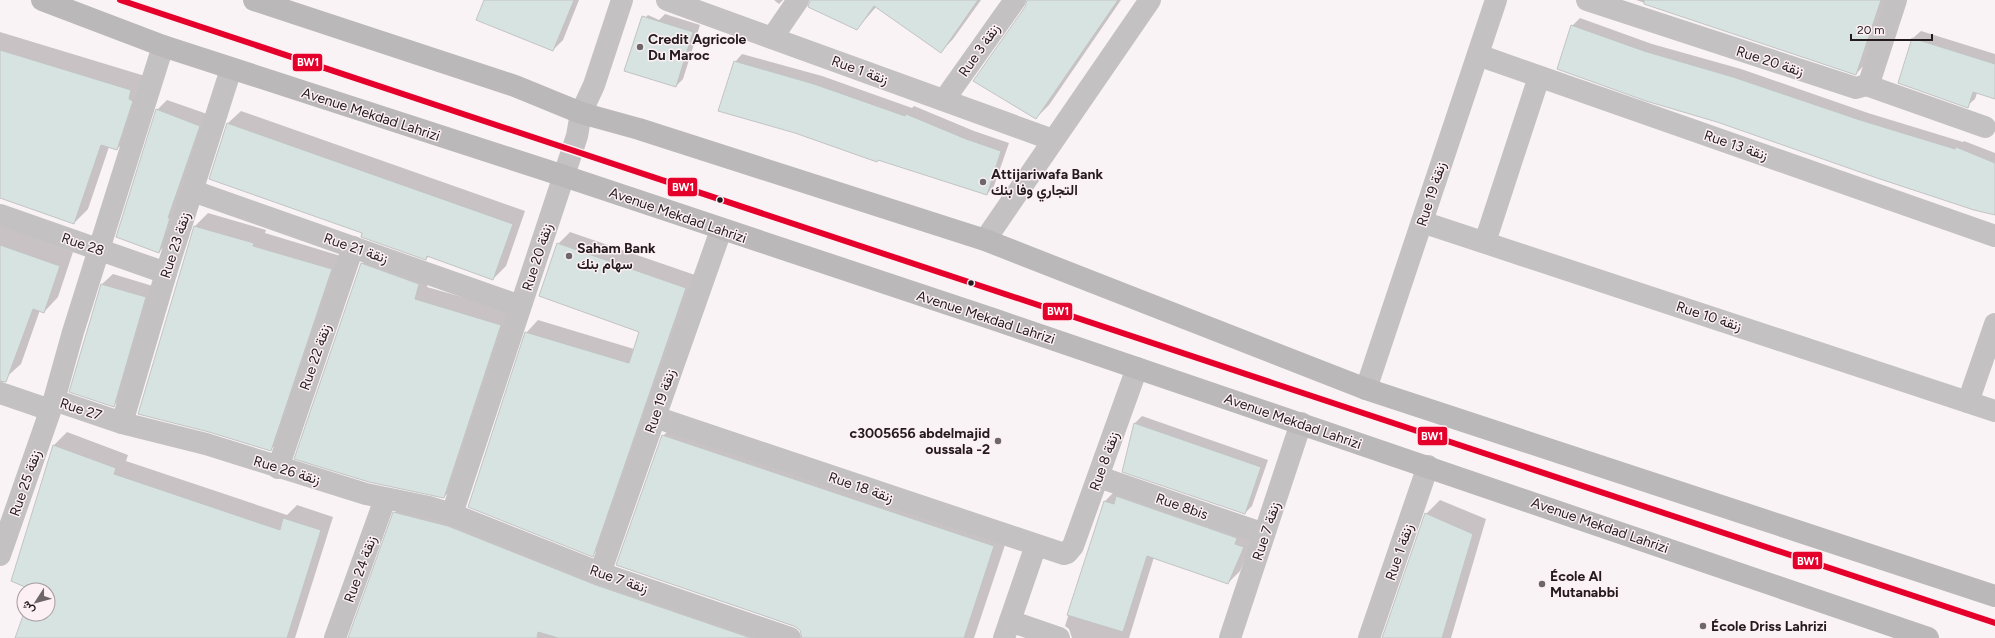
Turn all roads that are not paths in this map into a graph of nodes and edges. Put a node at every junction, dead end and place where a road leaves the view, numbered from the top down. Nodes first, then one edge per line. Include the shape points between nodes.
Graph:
1 (42, 0) edge
2 (254, 0) edge
3 (622, 0) edge
4 (667, 0) edge
5 (798, 0) edge
6 (1015, 0) edge
7 (1150, 0) edge
8 (1496, 0) edge
9 (1587, 0) edge
10 (1896, 0) edge
11 (696, 5) edge
12 (772, 38) junction
13 (163, 46) junction
14 (1478, 56) junction
15 (231, 68) junction
16 (1539, 77) junction
17 (1866, 85) junction
18 (944, 100) junction
19 (581, 113) junction
20 (1985, 127) dead end
21 (1053, 140) junction
22 (564, 176) junction
23 (193, 191) junction
24 (0, 215) edge
25 (1422, 222) junction
26 (721, 230) junction
27 (1995, 236) edge
28 (985, 240) junction
29 (1485, 242) junction
30 (353, 247) junction
31 (99, 250) junction
32 (166, 273) junction
33 (520, 306) junction
34 (1995, 324) edge
35 (1137, 368) junction
36 (1366, 389) junction
37 (0, 393) edge
38 (1968, 402) junction
39 (52, 405) junction
40 (1995, 411) edge
41 (655, 417) junction
42 (122, 422) junction
43 (1301, 423) junction
44 (1428, 466) junction
45 (278, 468) junction
46 (1099, 477) junction
47 (385, 499) junction
48 (452, 514) junction
49 (1264, 534) junction
50 (1036, 546) junction
51 (1067, 553) joint
52 (0, 555) edge
53 (600, 573) junction
54 (1995, 596) edge
55 (1007, 630) edge
56 (334, 638) edge
57 (790, 638) edge
58 (1059, 638) edge
59 (1230, 638) edge
60 (1369, 638) edge
61 (1928, 638) edge

1 - 13 main road, Avenue Mekdad Lahrizi
2 - 19 main road via 515,86
3 - 19 street, Rue 20 زنقة via 594,85
4 - 11 street, Rue 1 زنقة
5 - 12 street
6 - 18 street, Rue 3 زنقة
7 - 21 street
8 - 14 street, Rue 19 زنقة
9 - 17 street, Rue 20 زنقة via 1850,88 1862,88
10 - 17 street via 1870,80
11 - 12 street, Rue 1 زنقة
12 - 18 street, Rue 1 زنقة
13 - 15 main road, Avenue Mekdad Lahrizi
13 - 31 street, Rue 25 زنقة
14 - 16 street, Rue 13 زنقة
14 - 25 street, Rue 19 زنقة
15 - 22 main road, Avenue Mekdad Lahrizi
15 - 23 street, Rue 23 زنقة
16 - 27 street, Rue 13 زنقة
16 - 29 street
17 - 20 street
18 - 21 street, Rue 1 زنقة
19 - 22 street, Rue 20 زنقة via 577,136
19 - 28 main road via 639,129
21 - 28 street
22 - 26 main road, Avenue Mekdad Lahrizi
22 - 33 street, Rue 20 زنقة
23 - 30 street, Rue 21 زنقة
23 - 32 street, Rue 23 زنقة
24 - 31 street, Rue 28
25 - 29 street, Rue 10 زنقة
25 - 36 street, Rue 19 زنقة
26 - 35 main road, Avenue Mekdad Lahrizi
26 - 41 street, Rue 19 زنقة
28 - 36 main road
29 - 38 street, Rue 10 زنقة
30 - 33 street, Rue 21 زنقة
30 - 45 street, Rue 22 زنقة
31 - 32 street, Rue 28
31 - 39 street, Rue 25 زنقة
32 - 42 street, Rue 23 زنقة
33 - 48 street, Rue 20 زنقة
34 - 38 street
35 - 43 main road, Avenue Mekdad Lahrizi
35 - 46 street, Rue 8 زنقة
36 - 54 main road
37 - 39 street, Rue 27
38 - 40 street, Rue 10 زنقة
39 - 42 street, Rue 27
39 - 52 street, Rue 25 زنقة
41 - 50 street, Rue 18 زنقة
41 - 53 street, Rue 19 زنقة
42 - 45 street, Rue 26 زنقة via 206,444
43 - 44 main road, Avenue Mekdad Lahrizi
43 - 49 street, Rue 7 زنقة
44 - 60 street, Rue 1 زنقة
44 - 61 main road, Avenue Mekdad Lahrizi
45 - 47 street, Rue 26 زنقة
46 - 49 street, Rue 8bis
46 - 51 street, Rue 8 زنقة via 1073,546
47 - 48 street, Rue 26 زنقة
47 - 56 street, Rue 24 زنقة
48 - 53 street, Rue 7 زنقة
49 - 59 street, Rue 7 زنقة
50 - 51 street, Rue 18 زنقة via 1060,554
50 - 55 street
53 - 57 street, Rue 7 زنقة
55 - 58 street

